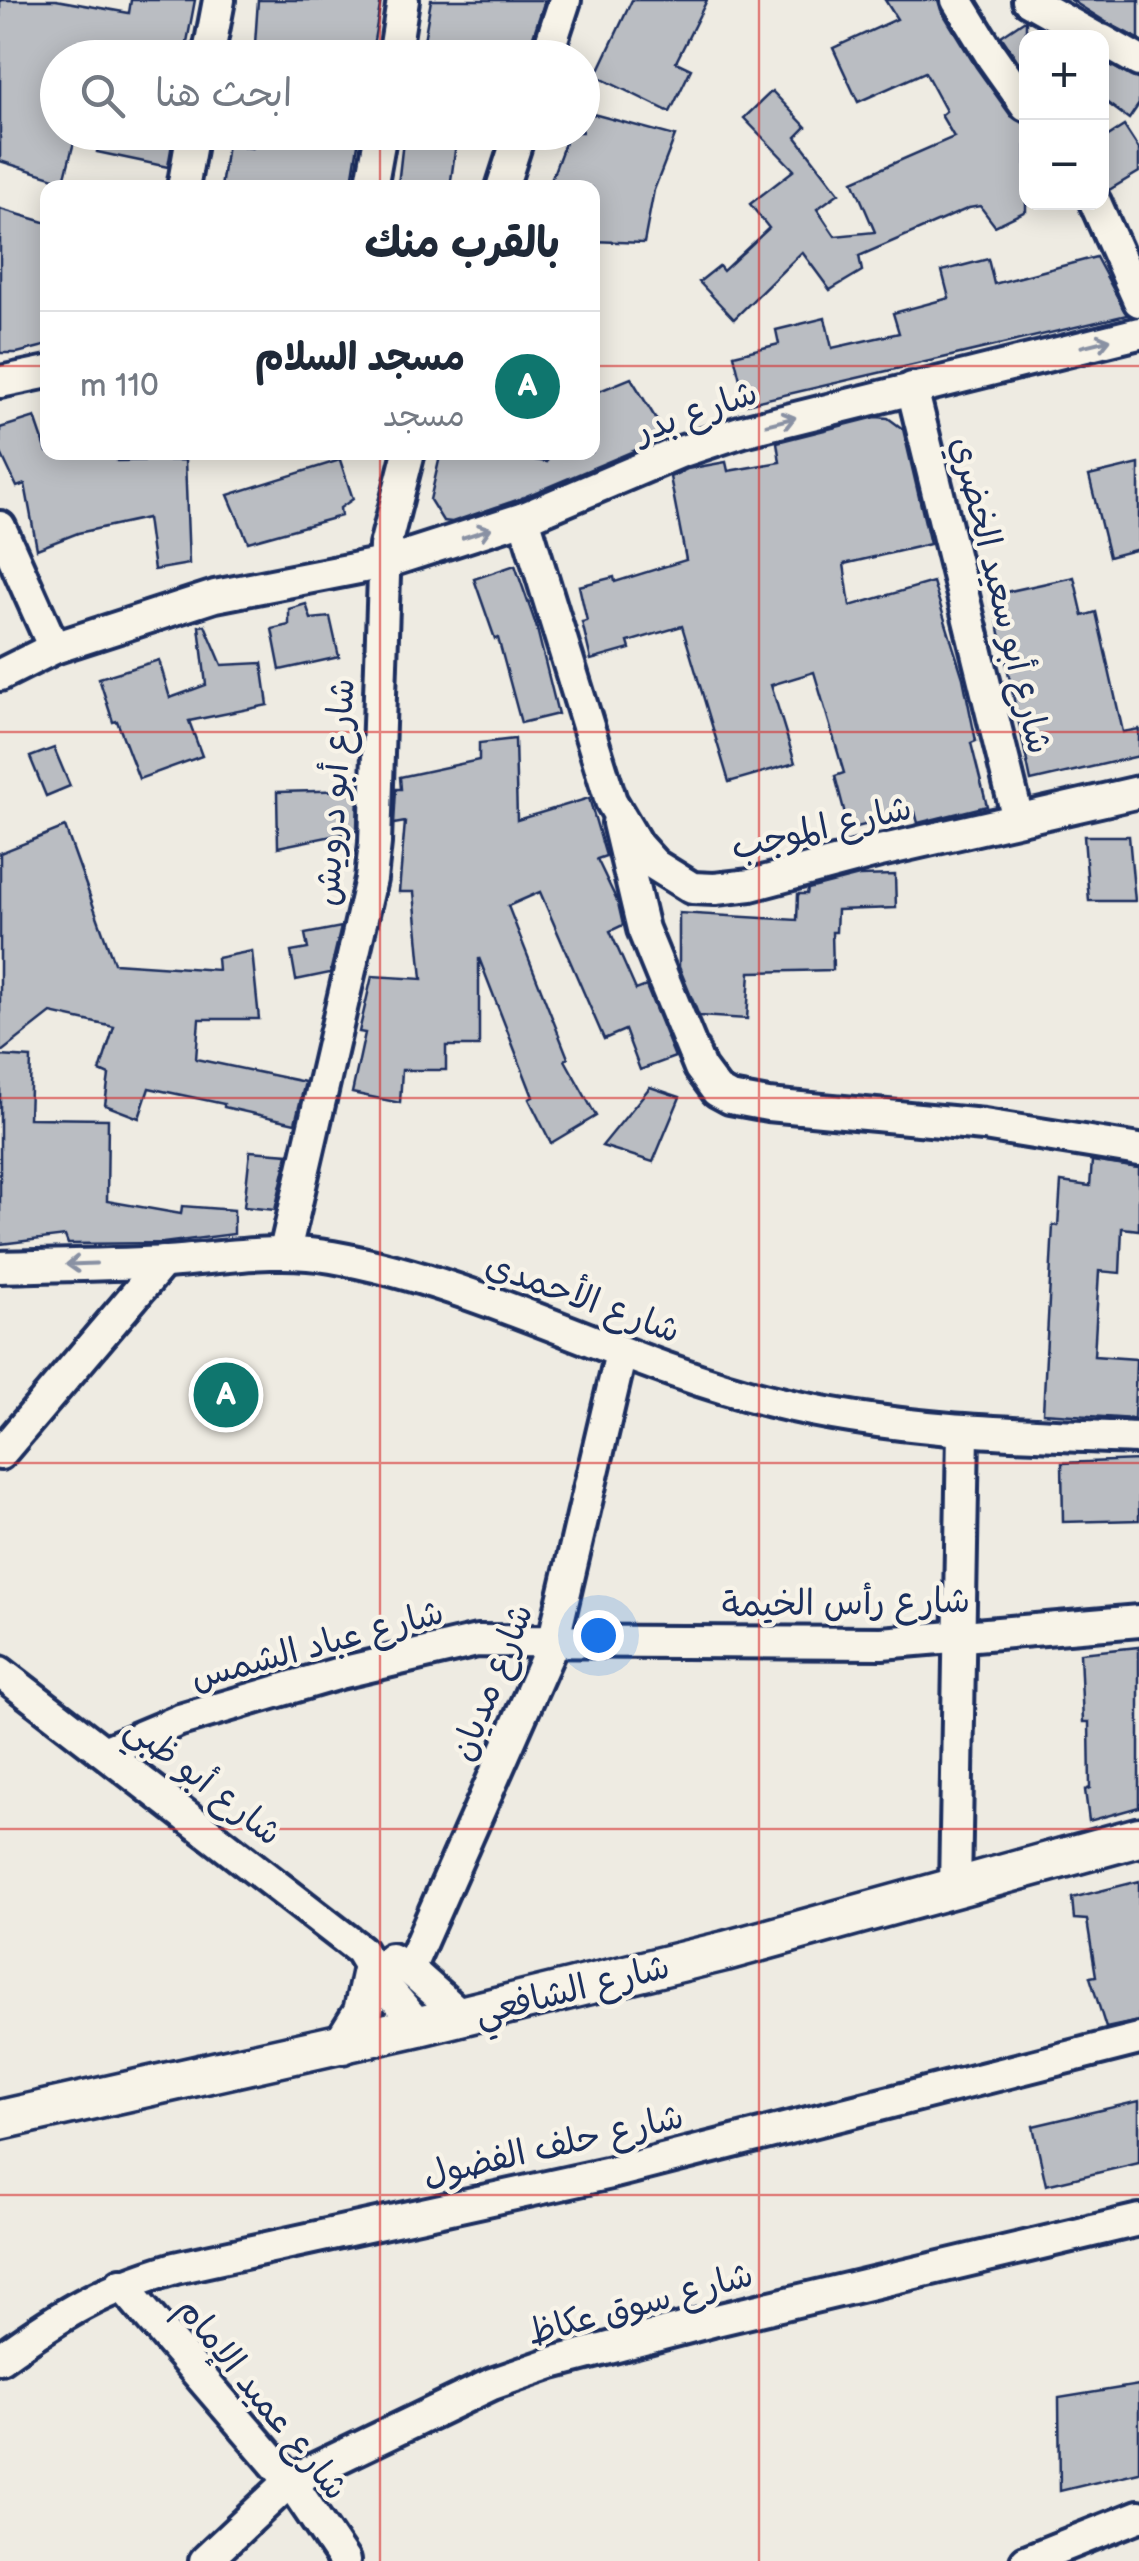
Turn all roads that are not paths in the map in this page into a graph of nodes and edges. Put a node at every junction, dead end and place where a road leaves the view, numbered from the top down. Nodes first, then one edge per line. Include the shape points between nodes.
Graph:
1 (219, 0) edge
2 (404, 0) edge
3 (565, 0) edge
4 (957, 0) edge
5 (1028, 0) edge
6 (1083, 30) edge
7 (211, 40) edge
8 (397, 40) edge
9 (552, 40) edge
10 (1109, 44) edge
11 (1139, 61) edge
12 (1019, 96) edge
13 (190, 150) edge
14 (378, 150) edge
15 (514, 150) edge
16 (184, 180) edge
17 (372, 180) edge
18 (505, 180) edge
19 (1099, 210) edge
20 (1139, 301) edge
21 (1139, 332) edge
22 (40, 374) edge
23 (0, 382) edge
24 (912, 388) junction
25 (407, 460) edge
26 (524, 518) junction
27 (0, 527) edge
28 (384, 563) junction
29 (54, 648) junction
30 (0, 675) edge
31 (1139, 792) edge
32 (611, 801) junction
33 (1018, 819) junction
34 (1139, 1150) edge
35 (285, 1251) junction
36 (163, 1262) junction
37 (0, 1267) edge
38 (622, 1353) junction
39 (964, 1432) junction
40 (1139, 1438) edge
41 (0, 1454) edge
42 (1139, 1622) edge
43 (960, 1639) junction
44 (553, 1643) junction
45 (0, 1672) edge
46 (106, 1751) junction
47 (1139, 1837) edge
48 (955, 1888) junction
49 (380, 1963) junction
50 (462, 2016) junction
51 (419, 2026) junction
52 (1139, 2039) edge
53 (343, 2044) junction
54 (0, 2120) edge
55 (1139, 2220) edge
56 (121, 2284) junction
57 (0, 2358) edge
58 (290, 2481) junction
59 (1139, 2516) edge
60 (206, 2561) edge
61 (344, 2561) edge
62 (1026, 2561) edge

1 - 7 street
2 - 8 street
3 - 9 street
4 - 12 street
5 - 6 street
10 - 11 street
13 - 16 street
14 - 17 street
15 - 18 street
19 - 20 street
24 -> 21 street, شارع بدر
22 - 23 street
26 -> 24 street, شارع بدر via 680,452
24 - 33 street, شارع أبو سعيد الخضري
25 - 28 street, شارع أبو درويش
28 -> 26 street, شارع بدر
26 - 32 street, شارع الموجب
27 - 29 street
28 - 29 street, شارع بدر via 215,596
28 - 35 street, شارع أبو درويش via 371,879
29 - 30 street, شارع بدر
31 - 33 street, شارع الموجب
32 - 33 street, شارع الموجب via 654,865 692,888 715,890
32 - 34 street via 643,929 716,1092 768,1105 984,1125
35 - 36 street, شارع الأحمدي
35 - 38 street, شارع الأحمدي via 495,1302
36 -> 37 street, شارع الأحمدي
36 - 41 street
38 - 39 street, شارع الأحمدي via 769,1400 857,1420
38 - 44 street, شارع مديان
39 - 40 street, شارع الأحمدي
39 - 43 street
42 - 43 street, شارع رأس الخيمة
43 - 44 street, شارع رأس الخيمة
43 - 48 street
44 - 46 street, شارع عباد الشمس via 476,1640 419,1652 180,1720
44 - 49 street, شارع مديان
45 - 46 street, شارع أبو ظبي
46 - 49 street, شارع أبو ظبي
47 - 48 street, شارع الشافعي
48 - 50 street, شارع الشافعي
49 - 50 street, شارع أبو ظبي
49 - 51 street, شارع أبو ظبي
49 - 53 street
50 - 51 street, شارع الشافعي
51 - 53 street, شارع الشافعي
52 - 56 street, شارع حلف الفضول via 611,2173
53 - 54 street, شارع الشافعي
55 - 58 street, شارع سوق عكاظ via 552,2363 456,2400
56 - 57 street, شارع حلف الفضول via 55,2318
56 - 58 street, شارع عميد الإمام
58 - 60 street, شارع سوق عكاظ
58 - 61 street, شارع عميد الإمام
59 - 62 street

